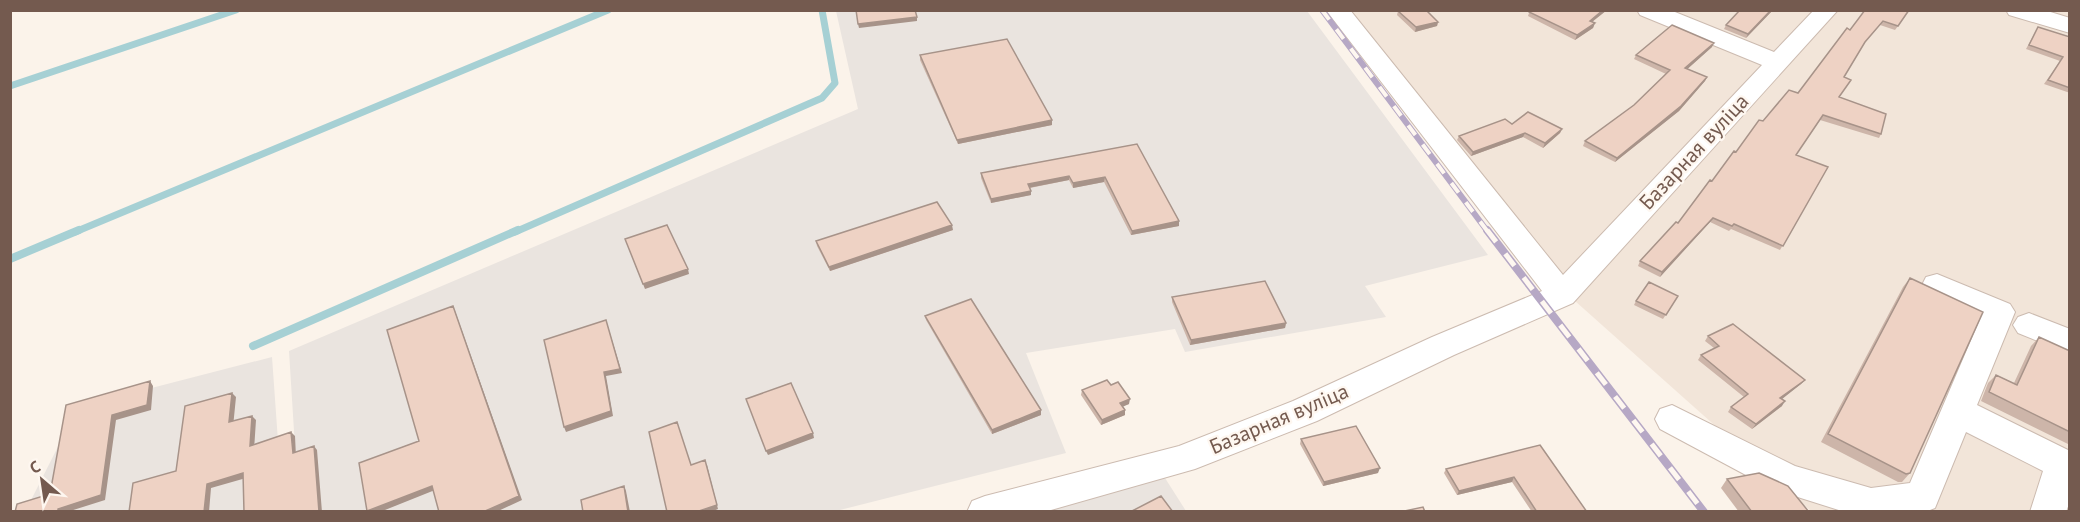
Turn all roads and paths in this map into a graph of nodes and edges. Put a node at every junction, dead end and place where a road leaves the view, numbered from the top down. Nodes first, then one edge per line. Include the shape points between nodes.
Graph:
1 (1336, 10) edge
2 (1648, 10) edge
3 (1827, 10) edge
4 (2017, 10) edge
5 (2070, 26) edge
6 (1777, 62) junction
7 (1937, 285) dead end
8 (1562, 295) junction
9 (2029, 325) dead end
10 (2070, 342) edge
11 (1959, 412) junction
12 (1672, 419) dead end
13 (2066, 466) edge
14 (985, 512) edge
15 (2048, 512) edge

1 - 8 street
2 - 6 street
3 - 6 street, Базарная вуліца
4 - 5 street
6 - 8 street, Базарная вуліца
7 - 11 street via 1999,312
8 - 14 street, Базарная вуліца via 1305,411 1183,459
9 - 10 street
11 - 12 street via 1922,497 1871,504 1785,478
11 - 13 street
13 - 15 street

